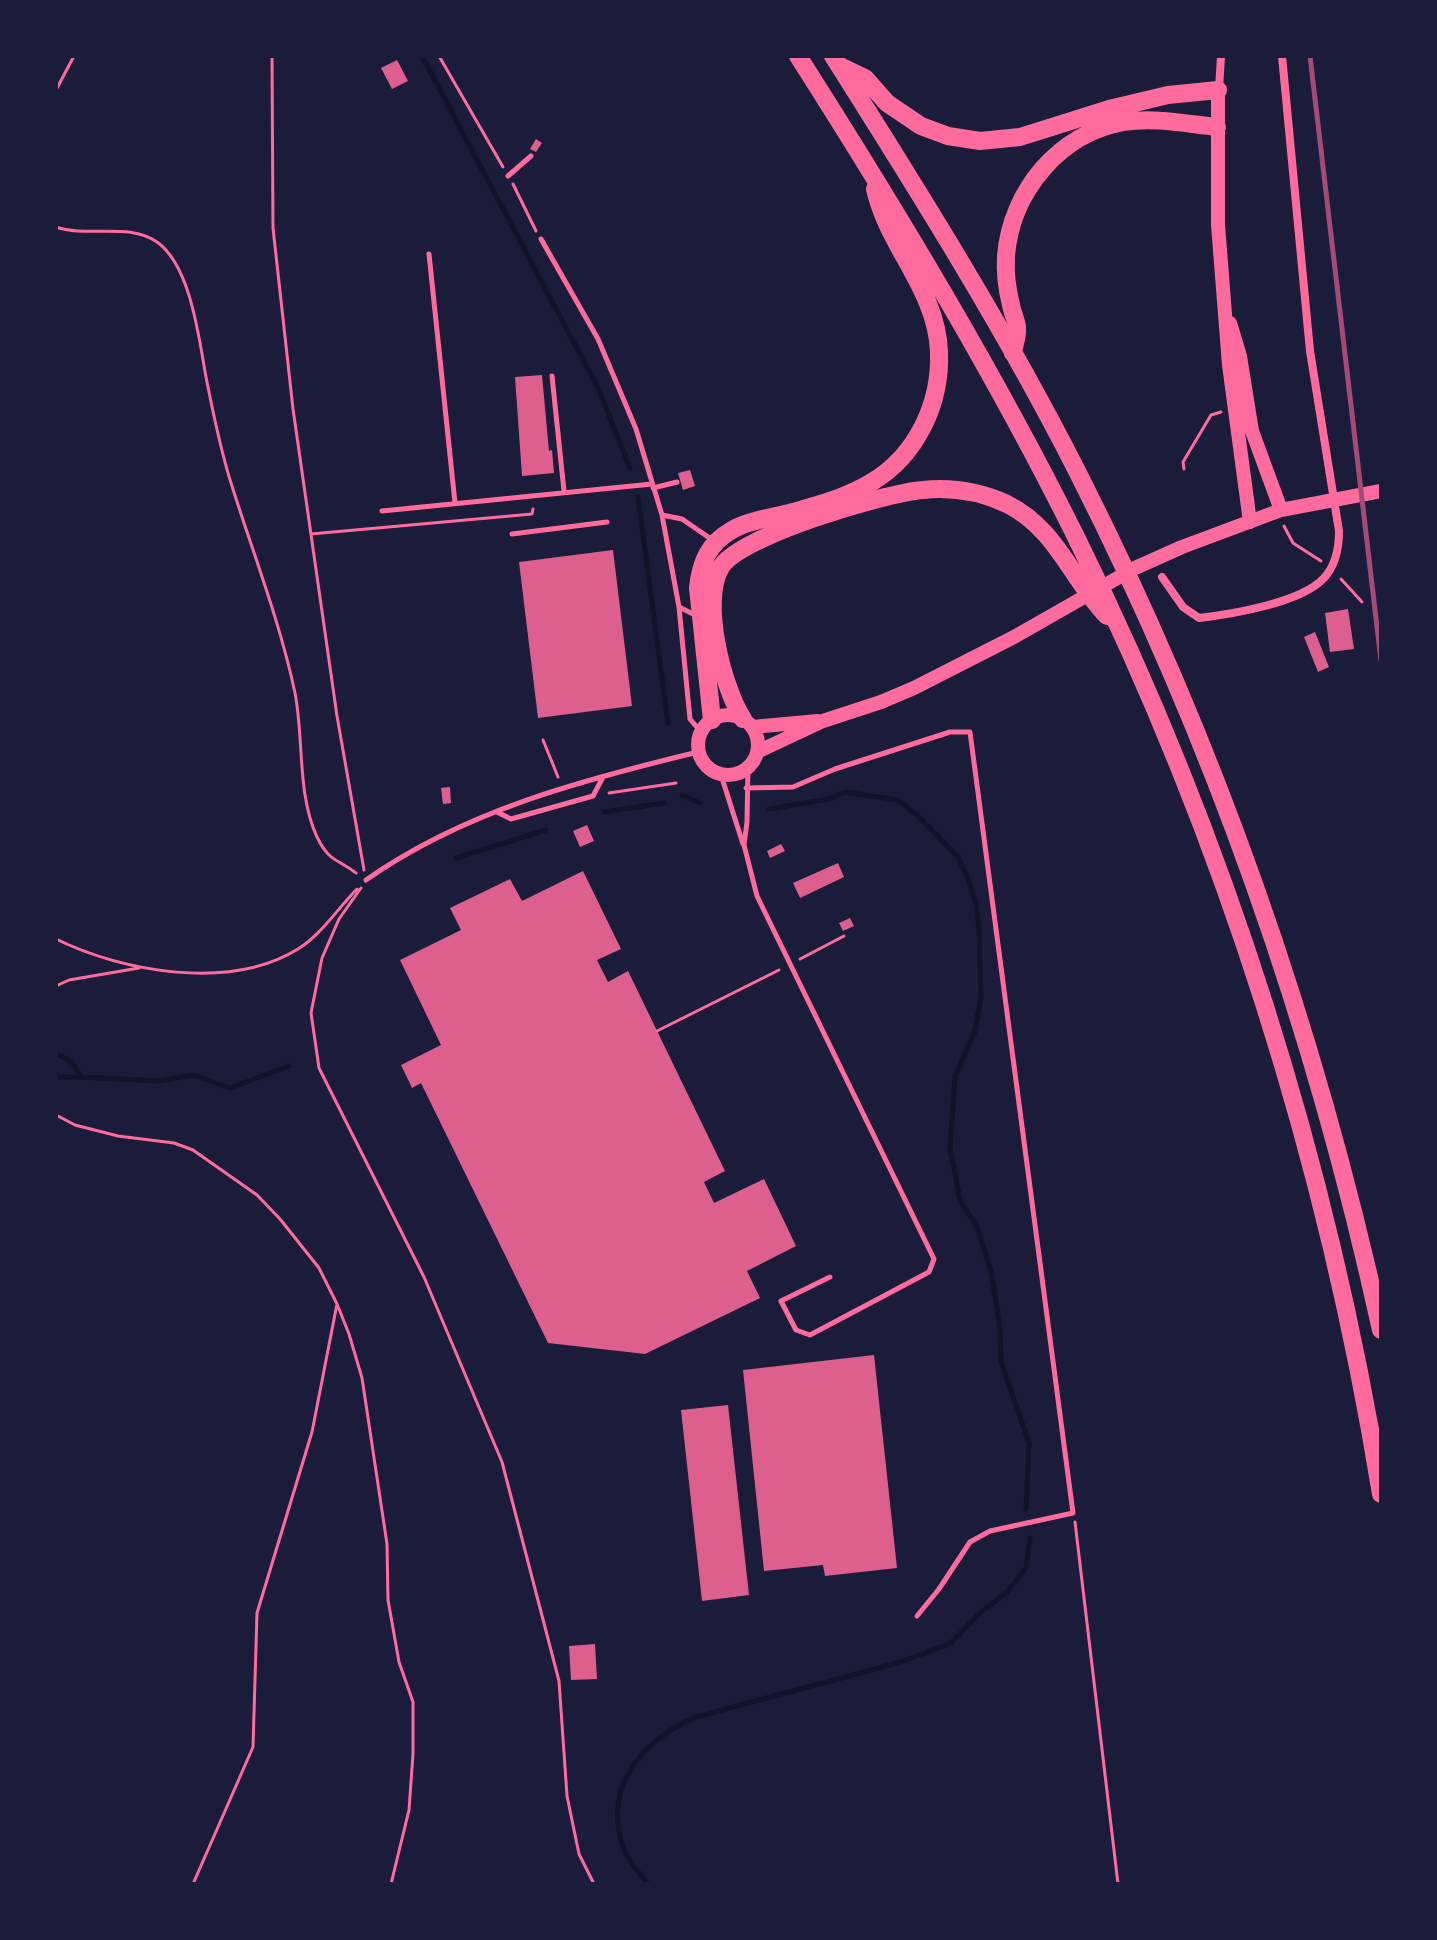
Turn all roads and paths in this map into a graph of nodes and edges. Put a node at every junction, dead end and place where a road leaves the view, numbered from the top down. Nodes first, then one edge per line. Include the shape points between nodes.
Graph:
1 (74, 56) edge
2 (272, 56) edge
3 (439, 56) edge
4 (798, 56) edge
5 (1221, 56) edge
6 (1282, 56) edge
7 (836, 60) edge
8 (56, 90) edge
9 (1218, 90) junction
10 (1217, 127) junction
11 (531, 156) dead end
12 (872, 175) junction
13 (508, 176) junction
14 (56, 227) edge
15 (541, 239) joint
16 (429, 254) dead end
17 (1224, 307) junction
18 (1013, 353) junction
19 (552, 376) dead end
20 (1234, 409) junction
21 (1184, 469) dead end
22 (677, 482) dead end
23 (652, 486) junction
24 (564, 491) junction
25 (1381, 491) edge
26 (538, 493) junction
27 (455, 503) junction
28 (1281, 510) junction
29 (382, 511) dead end
30 (662, 515) junction
31 (607, 522) dead end
32 (1250, 522) junction
33 (1286, 532) dead end
34 (311, 534) junction
35 (512, 534) dead end
36 (715, 542) junction
37 (1328, 565) junction
38 (1162, 577) dead end
39 (1362, 602) dead end
40 (679, 607) junction
41 (702, 619) junction
42 (1118, 628) junction
43 (823, 721) junction
44 (747, 723) junction
45 (706, 726) junction
46 (543, 740) dead end
47 (698, 752) junction
48 (757, 752) junction
49 (748, 767) junction
50 (721, 775) junction
51 (603, 777) junction
52 (676, 783) dead end
53 (563, 788) junction
54 (746, 788) junction
55 (593, 796) junction
56 (496, 812) junction
57 (744, 845) junction
58 (366, 880) junction
59 (844, 936) dead end
60 (56, 939) edge
61 (791, 964) junction
62 (142, 967) junction
63 (56, 986) edge
64 (657, 1031) dead end
65 (56, 1115) edge
66 (830, 1277) dead end
67 (337, 1304) junction
68 (1381, 1330) edge
69 (1381, 1494) edge
70 (1073, 1513) junction
71 (917, 1616) dead end
72 (193, 1884) edge
73 (391, 1884) edge
74 (594, 1884) edge
75 (1118, 1884) edge

1 - 8 path
2 - 34 path via 273,228
3 - 13 path
4 - 12 highway
5 - 9 street
6 - 37 street via 1310,351 1339,531 1339,544
7 - 9 highway via 921,126 980,141 1020,137 1168,95
7 - 18 highway
9 - 10 street
10 - 17 street
10 - 18 highway via 1125,122 1079,139 1043,169 1021,199 1008,245 1008,294 1017,329
11 - 13 lane
12 - 36 highway via 881,216 930,305 937,332 939,370 931,408 911,446 873,481 820,504 730,530
12 - 42 highway via 1012,414
13 - 15 path
14 - 58 path via 139,233 158,242 181,274 217,432 285,654 315,833 332,859
15 - 23 lane via 598,339 636,429
16 - 27 lane
17 - 20 street
17 - 28 street via 1237,340 1252,431
18 - 68 highway via 1080,476 1144,612 1238,837 1329,1116
19 - 24 lane
20 - 21 path via 1211,415 1183,462
20 - 32 street
22 - 23 lane
23 - 24 lane
23 - 30 lane
24 - 26 lane
25 - 28 street
26 - 27 lane
26 - 34 path via 532,514
27 - 29 lane
28 - 32 street
30 - 36 lane via 682,519
30 - 40 lane
31 - 35 lane
32 - 43 street via 1135,568 914,688
33 - 37 path via 1293,543
34 - 58 path
36 - 41 highway via 700,572
37 - 38 street via 1314,586 1297,594 1259,608 1199,618 1183,607
37 - 39 path
40 - 41 lane
40 - 45 lane via 690,719
41 - 45 highway
42 - 44 highway via 1092,600 1058,546 1020,511 956,490 884,497 760,539 737,551 720,569 713,616 730,696
42 - 69 highway via 1213,858 1289,1092 1340,1289
43 - 44 street
43 - 48 street
44 - 45 street via 722,716
44 - 48 street via 756,734
45 - 47 street
46 - 53 path
47 - 50 street via 705,765
47 - 51 lane
48 - 49 street
49 - 50 street
49 - 54 lane
50 - 57 lane
51 - 53 lane
51 - 55 lane
52 - 55 path
53 - 56 lane
54 - 57 lane
54 - 70 lane via 793,787 950,732 970,732
55 - 56 lane via 511,819
56 - 58 lane via 452,829
57 - 61 lane via 757,896
58 - 62 path via 300,948 272,961 196,974
58 - 74 path via 339,919 322,958 311,1013 319,1068 424,1277 502,1462 559,1681 567,1796 579,1854
59 - 61 path
60 - 62 path
61 - 64 path
61 - 66 lane via 934,1259 929,1272 810,1335 796,1330 781,1301
62 - 63 path
65 - 67 path via 118,1136 193,1150 257,1195 280,1219 319,1268
67 - 72 path via 312,1432 257,1613 253,1747
67 - 73 path via 362,1378 387,1544 388,1600 399,1662 413,1702 409,1810
70 - 71 lane via 990,1531 970,1542
70 - 75 path

